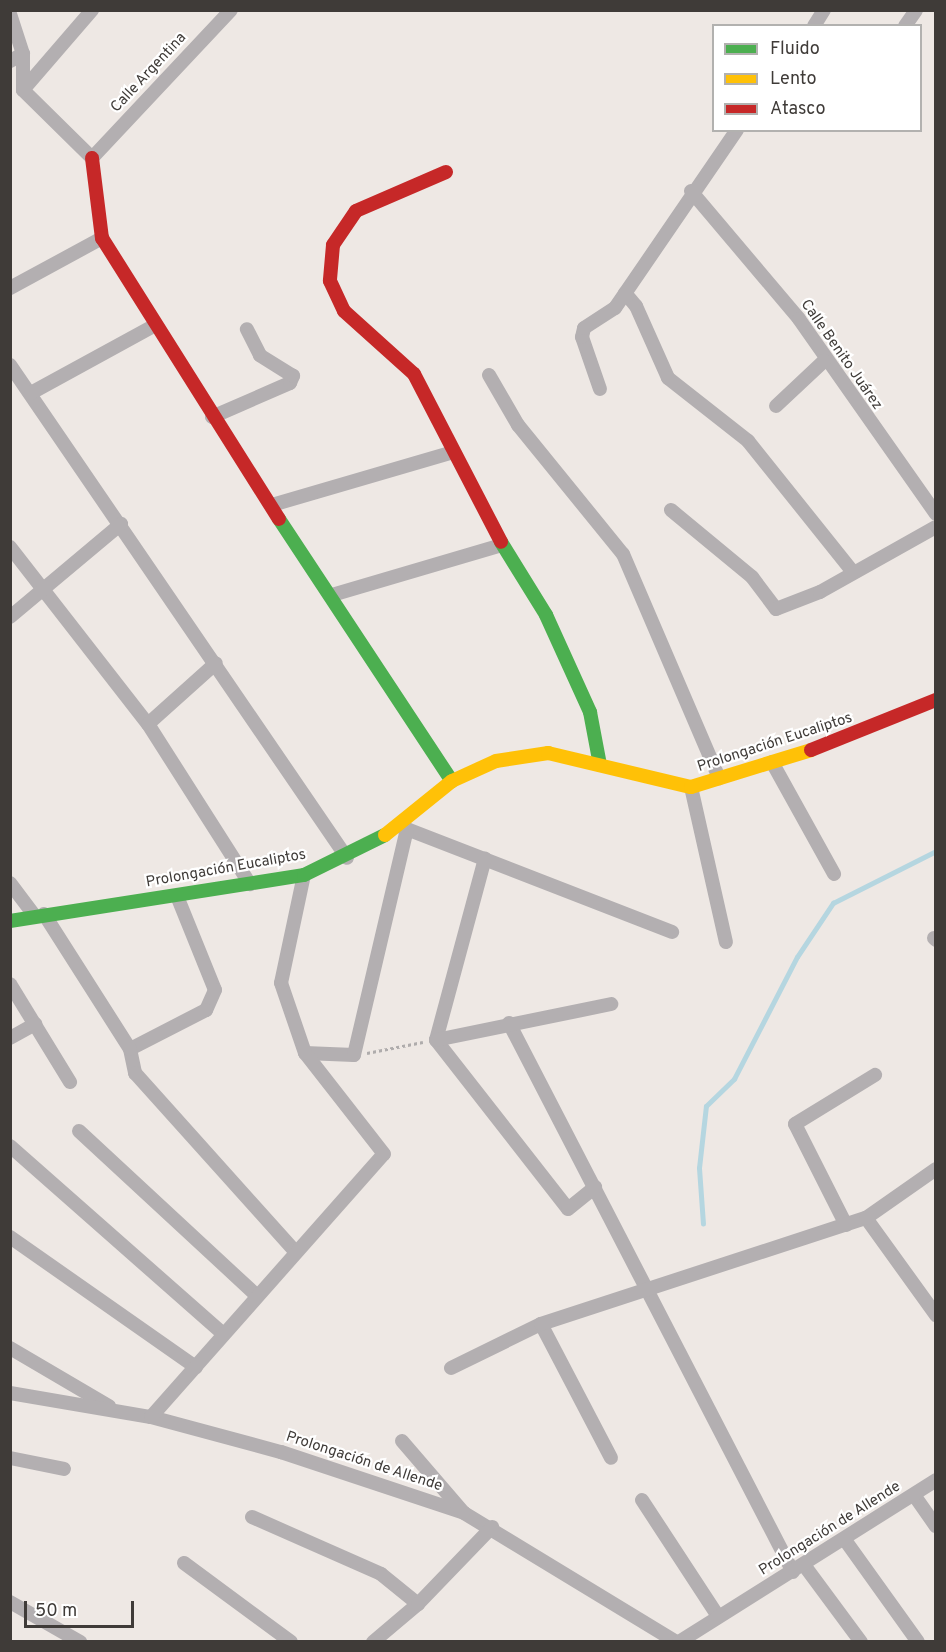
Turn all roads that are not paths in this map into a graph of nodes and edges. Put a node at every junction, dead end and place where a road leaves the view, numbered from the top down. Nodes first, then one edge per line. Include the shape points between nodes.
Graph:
1 (92, 10) edge
2 (231, 10) edge
3 (824, 10) edge
4 (916, 10) edge
5 (10, 14) edge
6 (815, 24) edge
7 (906, 24) edge
8 (17, 58) edge
9 (23, 90) junction
10 (735, 132) edge
11 (92, 158) junction
12 (446, 172) dead end
13 (691, 191) junction
14 (102, 238) junction
15 (10, 288) edge
16 (625, 293) junction
17 (155, 325) junction
18 (247, 329) dead end
19 (824, 361) junction
20 (10, 365) edge
21 (489, 375) dead end
22 (600, 389) dead end
23 (31, 393) junction
24 (776, 406) dead end
25 (212, 417) junction
26 (453, 452) junction
27 (272, 505) junction
28 (671, 510) dead end
29 (936, 514) edge
30 (121, 524) junction
31 (936, 527) edge
32 (502, 545) junction
33 (10, 547) edge
34 (852, 571) junction
35 (44, 590) junction
36 (332, 595) junction
37 (10, 617) edge
38 (216, 663) junction
39 (936, 700) edge
40 (148, 724) junction
41 (772, 762) junction
42 (600, 765) junction
43 (719, 778) junction
44 (452, 781) junction
45 (691, 787) junction
46 (403, 828) junction
47 (347, 858) junction
48 (485, 859) junction
49 (834, 874) dead end
50 (304, 875) junction
51 (10, 883) edge
52 (250, 884) junction
53 (177, 896) junction
54 (39, 914) junction
55 (10, 921) edge
56 (672, 932) dead end
57 (726, 942) dead end
58 (10, 984) edge
59 (611, 1004) dead end
60 (509, 1023) junction
61 (35, 1024) junction
62 (10, 1038) edge
63 (436, 1040) junction
64 (130, 1049) junction
65 (305, 1053) junction
66 (875, 1075) dead end
67 (70, 1082) dead end
68 (79, 1131) dead end
69 (10, 1146) edge
70 (936, 1169) edge
71 (594, 1187) junction
72 (866, 1218) junction
73 (846, 1225) junction
74 (10, 1237) edge
75 (294, 1250) junction
76 (645, 1290) junction
77 (256, 1295) junction
78 (936, 1315) edge
79 (541, 1324) junction
80 (223, 1334) junction
81 (10, 1348) edge
82 (196, 1367) junction
83 (451, 1368) dead end
84 (10, 1393) edge
85 (116, 1410) junction
86 (151, 1417) junction
87 (402, 1441) dead end
88 (10, 1458) edge
89 (611, 1458) dead end
90 (64, 1469) dead end
91 (936, 1480) edge
92 (914, 1495) junction
93 (642, 1500) dead end
94 (464, 1513) junction
95 (252, 1517) dead end
96 (936, 1526) edge
97 (492, 1527) junction
98 (845, 1540) junction
99 (184, 1563) dead end
100 (799, 1569) junction
101 (10, 1602) edge
102 (418, 1604) junction
103 (718, 1616) junction
104 (80, 1641) edge
105 (291, 1641) edge
106 (372, 1641) edge
107 (677, 1641) edge
108 (861, 1641) edge
109 (918, 1641) edge

1 - 9 street
2 - 11 street, Calle Argentina
3 - 6 street
4 - 7 street
5 - 8 street
8 - 9 street
9 - 11 street
10 - 13 street
11 - 14 street
12 - 26 street via 356,211 333,245 330,281 344,311 417,381
13 - 16 street
13 - 19 street, Calle Benito Juárez via 799,319
14 - 15 street
14 - 17 street
16 - 22 street via 615,308 584,328 585,348
16 - 34 street via 636,306 668,378 748,441
17 - 23 street
17 - 25 street
18 - 25 street via 260,355 293,376 290,383
19 - 24 street
19 - 29 street, Calle Benito Juárez
20 - 23 street
21 - 43 street via 518,425 622,554
23 - 30 street
25 - 27 street
26 - 27 street
26 - 32 street
27 - 36 street
28 - 34 street via 752,577 772,606 782,608
30 - 35 street
30 - 38 street
31 - 34 street
32 - 36 street
32 - 42 street via 546,615 590,712
33 - 35 street
35 - 37 street
35 - 40 street
36 - 44 street
38 - 40 street
38 - 47 street
39 - 41 street, Prolongación Eucaliptos via 848,739
40 - 52 street
41 - 43 street, Prolongación Eucaliptos
41 - 49 street
42 - 44 street, Prolongación Eucaliptos via 548,753 496,761
42 - 45 street, Prolongación Eucaliptos
43 - 45 street, Prolongación Eucaliptos
44 - 46 street, Prolongación Eucaliptos
45 - 57 street
46 - 47 street, Prolongación Eucaliptos
46 - 48 street
46 - 65 street via 354,1055
47 - 50 street, Prolongación Eucaliptos
48 - 56 street
48 - 63 street
50 - 52 street, Prolongación Eucaliptos
50 - 65 street via 281,983
51 - 54 street
52 - 53 street, Prolongación Eucaliptos
53 - 54 street, Prolongación Eucaliptos
53 - 64 street via 215,990 207,1010
54 - 55 street, Prolongación Eucaliptos
54 - 64 street
58 - 61 street
59 - 60 street
60 - 63 street
60 - 71 street
61 - 62 street
61 - 67 street
63 - 71 street via 568,1209
64 - 75 street via 135,1073
65 - 75 street via 384,1154
66 - 73 street via 795,1124
68 - 77 street
69 - 80 street
70 - 72 street
71 - 76 street
72 - 73 street
72 - 78 street
73 - 76 street
74 - 82 street
75 - 77 street
76 - 79 street
76 - 100 street
77 - 80 street
79 - 83 street
79 - 89 street
80 - 82 street
81 - 85 street
82 - 86 street
84 - 85 street, Prolongación de Allende
85 - 86 street, Prolongación de Allende
86 - 94 street, Prolongación de Allende via 281,1452
87 - 94 street
88 - 90 street
91 - 92 street, Prolongación de Allende
92 - 96 street
92 - 98 street, Prolongación de Allende
93 - 103 street
94 - 97 street, Prolongación de Allende
95 - 102 street via 381,1574
97 - 102 street
97 - 107 street, Prolongación de Allende
98 - 100 street, Prolongación de Allende
98 - 109 street
99 - 105 street
100 - 103 street, Prolongación de Allende
100 - 108 street
101 - 104 street
102 - 106 street
103 - 107 street, Prolongación de Allende

